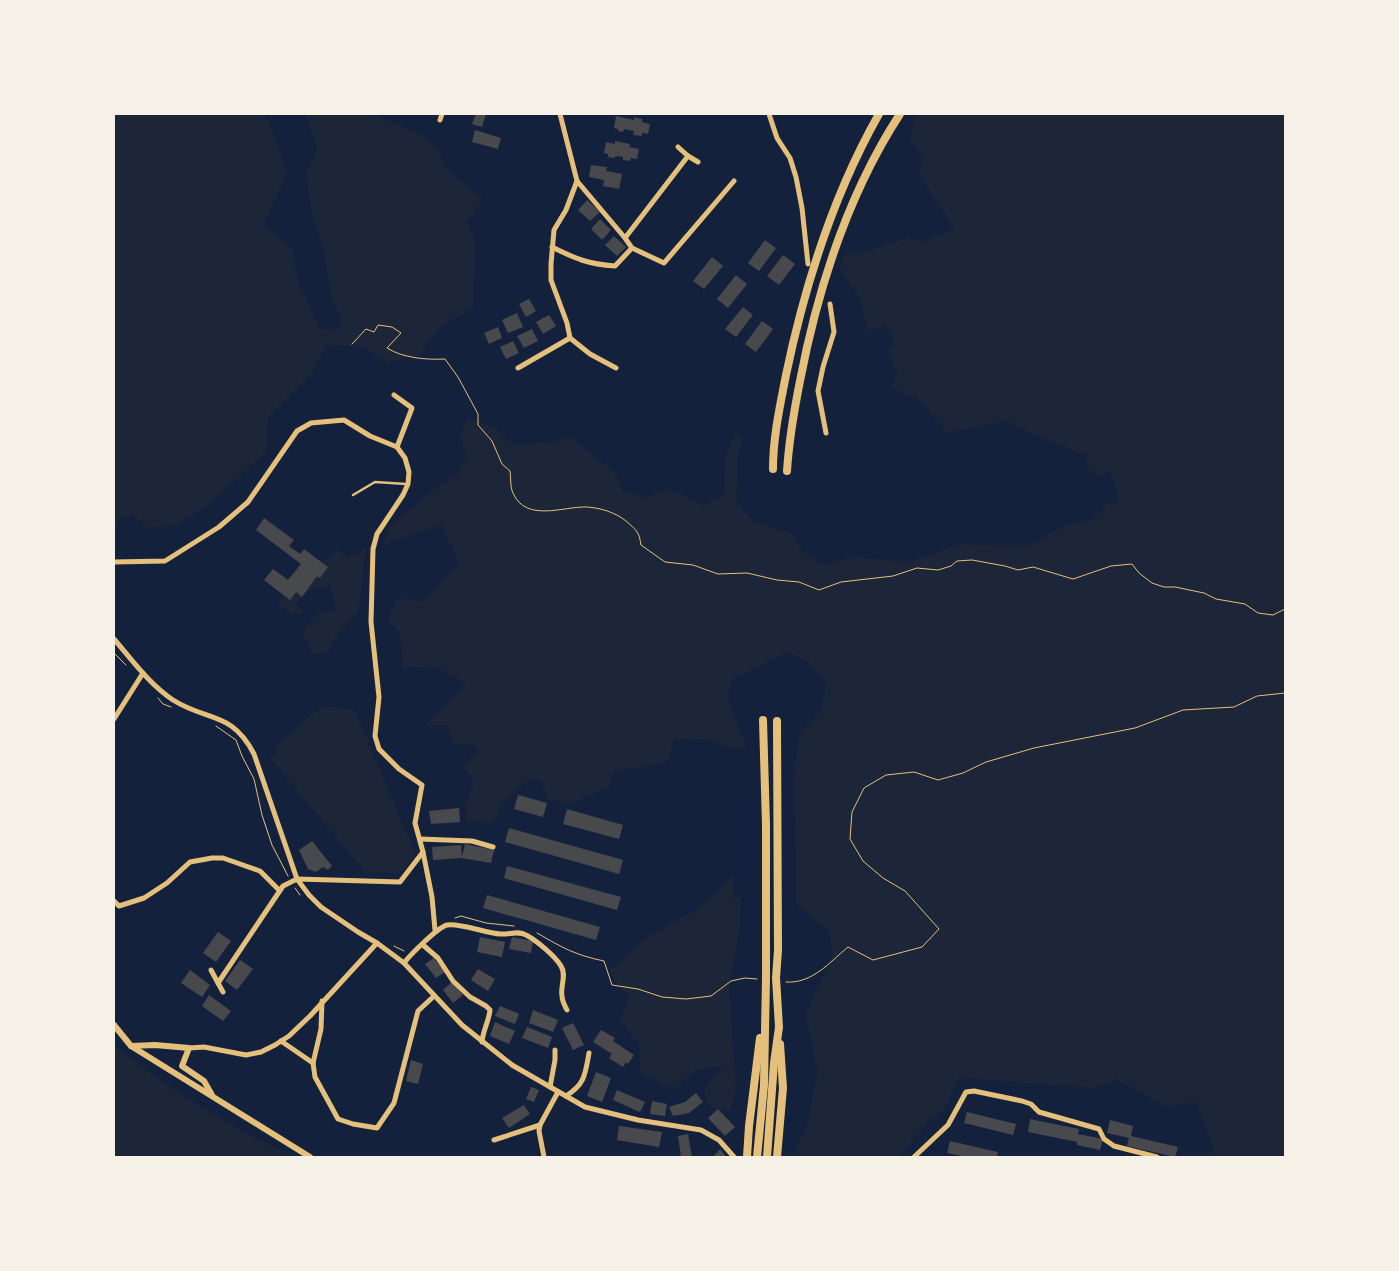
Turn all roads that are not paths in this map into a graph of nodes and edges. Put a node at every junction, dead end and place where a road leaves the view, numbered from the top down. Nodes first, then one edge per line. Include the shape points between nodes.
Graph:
1 (442, 114) edge
2 (560, 114) edge
3 (768, 114) edge
4 (879, 114) edge
5 (900, 114) edge
6 (440, 120) dead end
7 (678, 147) dead end
8 (688, 156) junction
9 (698, 162) dead end
10 (577, 181) junction
11 (734, 181) dead end
12 (624, 238) junction
13 (552, 247) junction
14 (632, 248) junction
15 (809, 263) dead end
16 (829, 307) dead end
17 (570, 338) junction
18 (518, 368) dead end
19 (616, 368) dead end
20 (394, 395) dead end
21 (826, 433) dead end
22 (397, 447) junction
23 (772, 469) dead end
24 (787, 471) dead end
25 (408, 484) junction
26 (353, 495) dead end
27 (114, 562) edge
28 (114, 639) edge
29 (143, 673) junction
30 (114, 719) edge
31 (764, 720) dead end
32 (777, 721) dead end
33 (420, 839) junction
34 (493, 846) dead end
35 (422, 852) junction
36 (297, 879) junction
37 (279, 890) junction
38 (116, 904) edge
39 (435, 930) junction
40 (377, 943) junction
41 (423, 945) junction
42 (404, 963) junction
43 (211, 970) dead end
44 (218, 984) junction
45 (223, 992) dead end
46 (434, 996) junction
47 (322, 1002) junction
48 (567, 1010) dead end
49 (764, 1011) junction
50 (114, 1025) edge
51 (779, 1028) junction
52 (281, 1042) junction
53 (482, 1042) junction
54 (131, 1046) junction
55 (189, 1048) junction
56 (555, 1050) dead end
57 (589, 1053) dead end
58 (313, 1063) junction
59 (550, 1087) junction
60 (558, 1092) junction
61 (212, 1096) junction
62 (566, 1096) junction
63 (540, 1125) junction
64 (494, 1140) dead end
65 (310, 1157) edge
66 (544, 1157) edge
67 (734, 1157) edge
68 (747, 1157) edge
69 (757, 1157) edge
70 (767, 1157) edge
71 (777, 1157) edge
72 (914, 1157) edge
73 (1157, 1157) edge

1 - 6 street
2 - 10 street
3 - 15 street via 796,176
4 - 23 main road via 854,160 810,278 777,419
5 - 24 main road via 858,189 823,281 808,339 789,442
7 - 8 street
8 - 9 street
8 - 12 street
10 - 12 street
10 - 13 street via 554,230
11 - 14 street via 664,263
12 - 14 street
13 - 14 street via 581,261 615,266
13 - 17 street via 551,280
16 - 21 street via 834,332 818,391
17 - 18 street
17 - 19 street
20 - 22 street via 412,408
22 - 25 street via 405,458
22 - 27 street via 344,420 311,423 297,431 248,502 220,527 165,561
25 - 26 lane via 375,482
25 - 33 street via 377,534 371,622 379,697 375,736 379,749 422,785 415,823
28 - 29 street
29 - 30 street
29 - 36 street via 172,699 187,708 220,719 246,739
31 - 49 main road
32 - 51 main road via 776,978
33 - 34 street via 472,841
33 - 35 street
35 - 36 street via 400,882
35 - 39 street
36 - 37 street
36 - 40 street via 321,907
37 - 38 street via 260,871 223,858 212,858 190,862 144,898
37 - 44 street
39 - 41 street
39 - 48 street via 447,925 502,934 526,934 562,966 562,996
40 - 42 street
40 - 47 street
41 - 42 street
41 - 53 street via 438,958 453,981 490,1010
42 - 46 street
43 - 44 street
44 - 45 street
46 - 53 street
46 - 58 street via 418,1011 394,1103 377,1128 338,1119 315,1077
47 - 52 street
47 - 58 street via 321,1029
49 - 68 main road
49 - 69 main road via 764,1085
50 - 54 street
51 - 70 main road
51 - 71 main road via 783,1088
52 - 55 street via 246,1055 204,1047
52 - 58 street
53 - 59 street via 512,1065
54 - 55 street
54 - 61 street
55 - 61 street via 182,1066 204,1081
56 - 59 street
57 - 62 street via 578,1088
59 - 60 street
60 - 62 street
60 - 63 street
61 - 65 street
62 - 67 street via 585,1107 701,1130 719,1140
63 - 64 street
63 - 66 street
72 - 73 street via 948,1125 966,1092 974,1091 1031,1104 1039,1112 1098,1129 1114,1146

